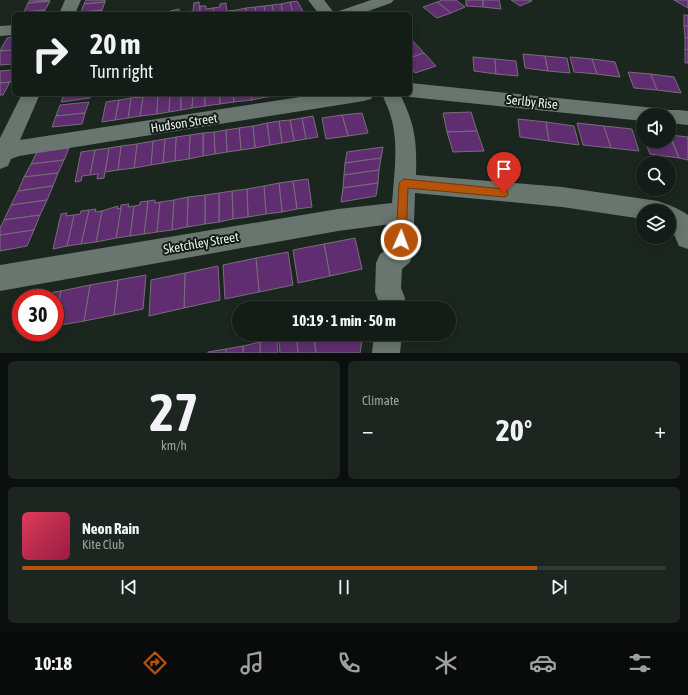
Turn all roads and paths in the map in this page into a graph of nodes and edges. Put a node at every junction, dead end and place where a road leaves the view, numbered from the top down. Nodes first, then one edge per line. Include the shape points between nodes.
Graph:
1 (73, 0) edge
2 (316, 0) edge
3 (386, 0) edge
4 (68, 12) edge
5 (325, 12) edge
6 (351, 12) edge
7 (12, 30) edge
8 (0, 31) edge
9 (412, 90) edge
10 (30, 96) edge
11 (351, 96) edge
12 (392, 96) edge
13 (636, 113) edge
14 (676, 117) edge
15 (688, 118) edge
16 (2, 157) edge
17 (404, 183) junction
18 (636, 208) edge
19 (402, 212) junction
20 (0, 278) edge
21 (391, 301) edge
22 (387, 341) edge
23 (386, 353) edge

1 - 4 street
2 - 5 street
3 - 6 street
7 - 8 street
9 - 13 street, Serlby Rise
10 - 16 street
11 - 16 street, Hudson Street via 19,148
12 - 17 street via 404,131
14 - 15 street
17 - 18 street via 562,198
17 - 19 street
19 - 20 street, Sketchley Street via 338,220
19 - 21 street via 401,254 389,263 388,292
22 - 23 street

